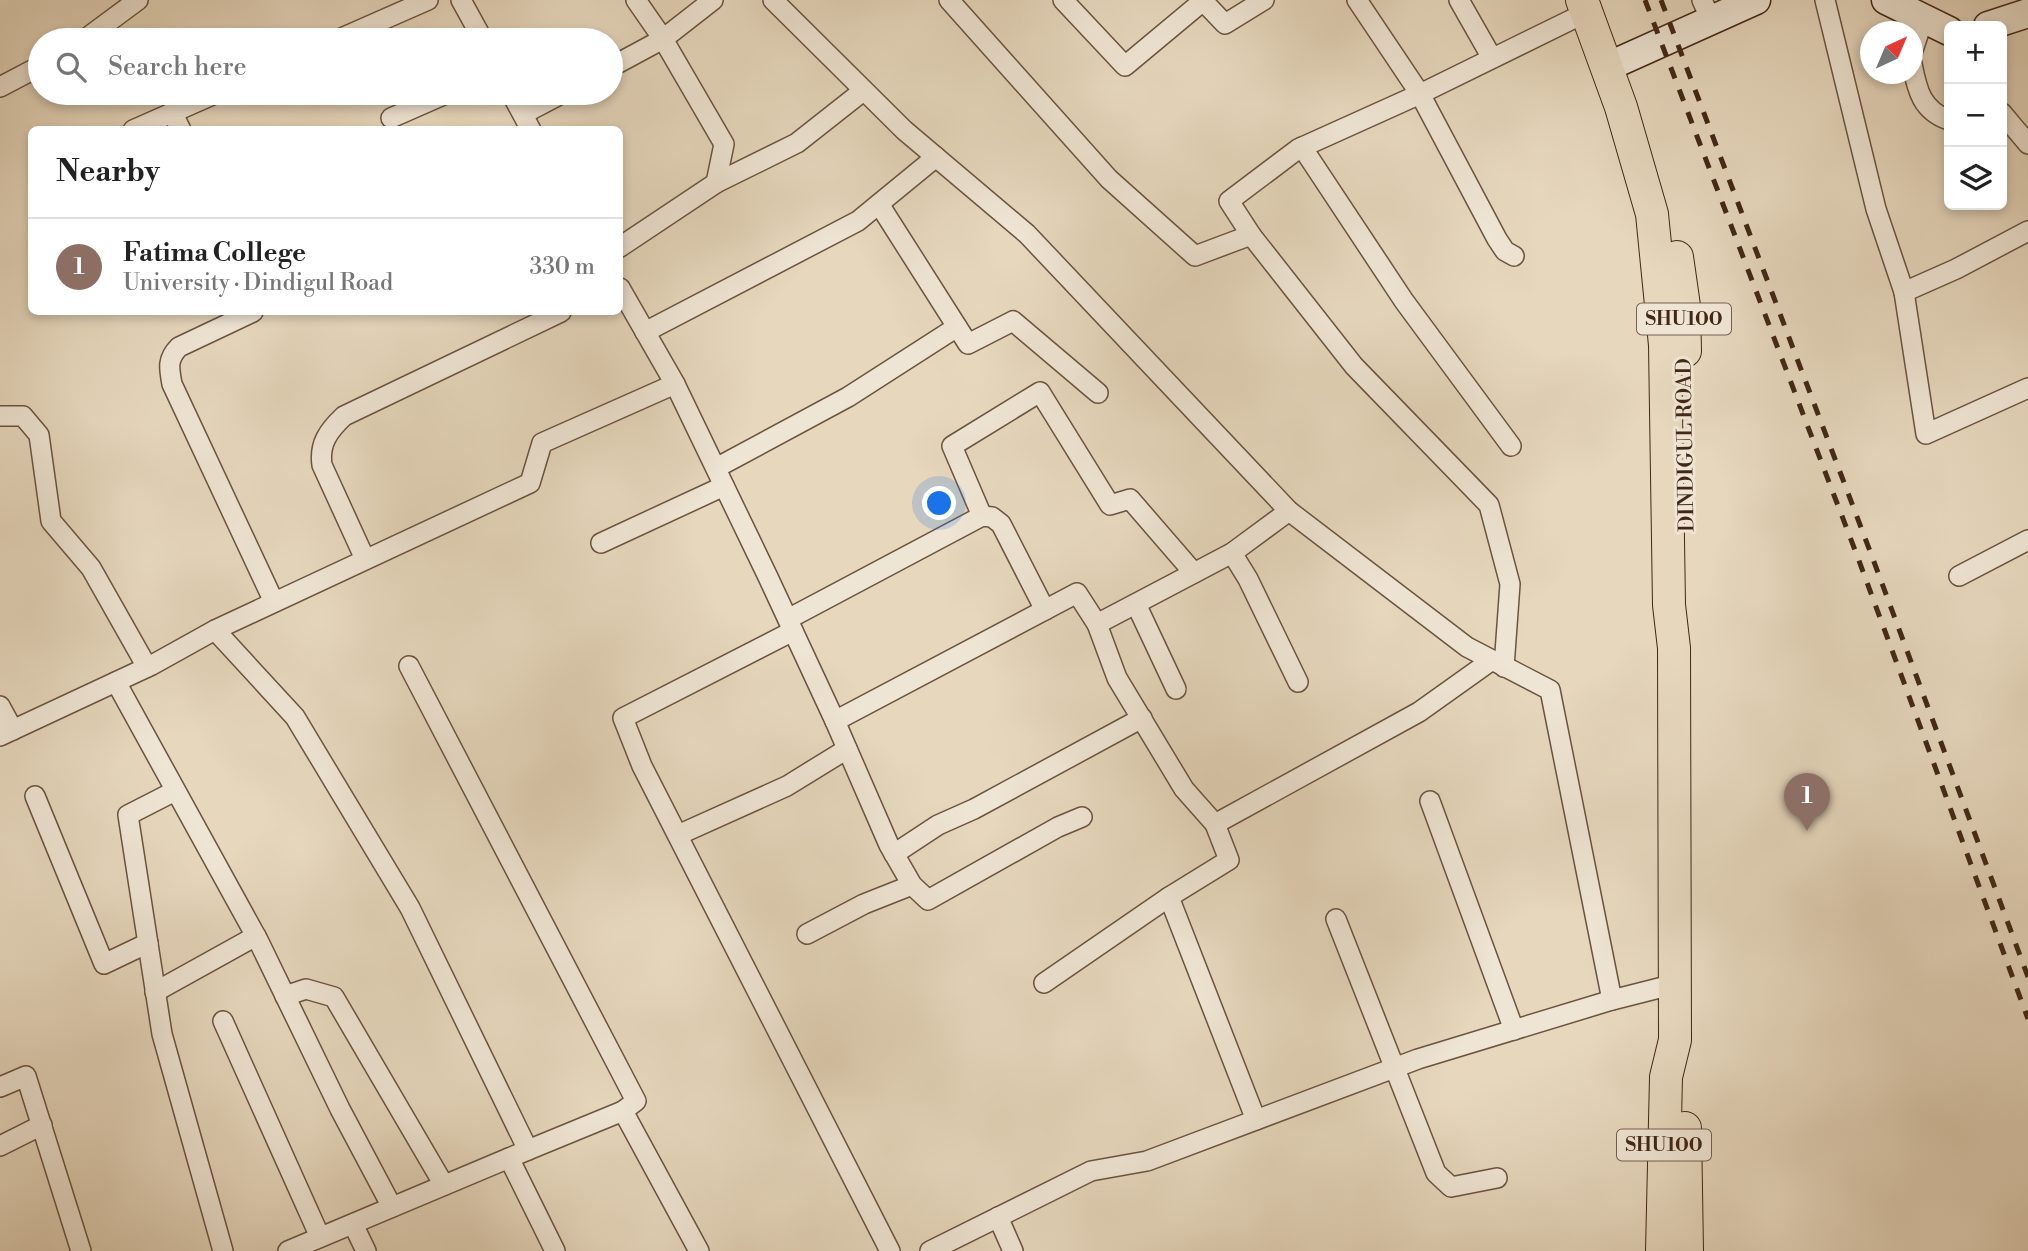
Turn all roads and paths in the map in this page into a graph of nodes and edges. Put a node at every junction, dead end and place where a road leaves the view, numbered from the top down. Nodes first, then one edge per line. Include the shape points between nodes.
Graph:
1 (138, 0) edge
2 (428, 0) edge
3 (636, 0) edge
4 (713, 0) edge
5 (773, 0) edge
6 (949, 0) edge
7 (1063, 0) edge
8 (1264, 0) edge
9 (1357, 0) edge
10 (1459, 0) edge
11 (1756, 0) edge
12 (1825, 0) edge
13 (1886, 0) edge
14 (466, 2) edge
15 (1590, 4) edge
16 (1707, 10) edge
17 (2028, 13) edge
18 (1923, 20) joint
19 (2004, 21) edge
20 (100, 28) edge
21 (364, 28) edge
22 (478, 28) edge
23 (1944, 29) edge
24 (663, 39) junction
25 (1492, 58) junction
26 (623, 61) edge
27 (1616, 63) junction
28 (28, 73) edge
29 (1916, 84) edge
30 (0, 88) edge
31 (863, 91) junction
32 (1420, 94) junction
33 (200, 105) edge
34 (421, 105) edge
35 (518, 105) edge
36 (548, 105) edge
37 (391, 118) dead end
38 (1944, 118) edge
39 (2007, 119) edge
40 (177, 121) edge
41 (527, 122) edge
42 (153, 126) edge
43 (2028, 144) edge
44 (1302, 148) junction
45 (936, 157) junction
46 (716, 183) junction
47 (879, 204) junction
48 (2028, 231) edge
49 (1251, 235) junction
50 (623, 245) edge
51 (1514, 256) dead end
52 (1904, 292) junction
53 (623, 293) edge
54 (247, 315) edge
55 (555, 315) edge
56 (957, 327) junction
57 (645, 332) junction
58 (675, 384) junction
59 (2028, 388) edge
60 (1098, 393) dead end
61 (0, 416) edge
62 (1511, 446) dead end
63 (720, 477) junction
64 (1289, 511) junction
65 (982, 516) junction
66 (2028, 540) edge
67 (601, 543) dead end
68 (1232, 553) junction
69 (365, 559) junction
70 (1194, 573) junction
71 (1959, 576) dead end
72 (274, 603) junction
73 (1136, 604) junction
74 (1045, 610) junction
75 (1097, 624) junction
76 (790, 625) junction
77 (215, 630) junction
78 (1498, 663) junction
79 (409, 666) dead end
80 (147, 667) junction
81 (116, 682) junction
82 (1298, 682) dead end
83 (1176, 689) dead end
84 (0, 706) edge
85 (1142, 718) junction
86 (835, 721) junction
87 (7, 733) edge
88 (847, 749) junction
89 (175, 791) junction
90 (35, 796) dead end
91 (1430, 801) dead end
92 (1082, 817) dead end
93 (1215, 824) junction
94 (678, 835) junction
95 (894, 853) junction
96 (912, 885) junction
97 (1169, 897) junction
98 (1336, 919) dead end
99 (807, 934) dead end
100 (256, 936) junction
101 (148, 943) junction
102 (1044, 983) dead end
103 (1675, 984) junction
104 (155, 992) junction
105 (285, 996) junction
106 (1612, 1000) junction
107 (223, 1021) dead end
108 (1514, 1030) junction
109 (1675, 1040) junction
110 (1394, 1068) junction
111 (0, 1087) edge
112 (623, 1111) junction
113 (1256, 1120) junction
114 (42, 1125) junction
115 (0, 1146) edge
116 (528, 1150) junction
117 (509, 1158) junction
118 (1497, 1178) dead end
119 (444, 1185) junction
120 (392, 1207) junction
121 (998, 1217) junction
122 (352, 1224) junction
123 (320, 1237) junction
124 (81, 1251) edge
125 (223, 1251) edge
126 (288, 1251) edge
127 (366, 1251) edge
128 (555, 1251) edge
129 (699, 1251) edge
130 (890, 1251) edge
131 (930, 1251) edge
132 (1013, 1251) edge
133 (1662, 1251) edge
134 (1687, 1251) edge

1 - 20 street
2 - 21 street
3 - 24 street
4 - 24 street
5 - 31 street
6 - 49 street via 1109,179 1195,256
7 - 8 street via 1125,66 1203,1 1226,24
9 - 32 street
10 - 25 street
11 - 16 main road
12 - 52 street via 1876,209
13 - 18 main road
14 - 22 street
15 - 25 street
15 - 27 main road, DINDIGUL ROAD / SHU100
16 - 27 main road
17 - 19 main road
18 - 23 main road
24 - 26 street
24 - 46 street via 724,144
25 - 32 street
27 - 103 main road, DINDIGUL ROAD / SHU100 via 1621,107 1652,214 1665,345 1669,606 1674,648
28 - 30 street
29 - 38 street via 1934,115
31 - 45 street
31 - 46 street via 797,143
32 - 44 street
32 - 51 street via 1497,239
33 - 40 street
34 - 37 street
35 - 41 street
36 - 41 street
39 - 43 street
40 - 42 street
44 - 49 street via 1229,201
44 - 62 street via 1404,300
45 - 47 street
45 - 64 street via 1027,234
46 - 50 street
47 - 56 street
47 - 57 street via 858,221
48 - 52 street
49 - 78 street via 1354,366 1489,505 1510,584
52 - 59 street via 1926,435
53 - 57 street
54 - 72 street via 179,347 169,365 172,384
55 - 69 street via 344,416 330,429 320,450 322,465
56 - 60 street via 968,344 1013,321
56 - 63 street
57 - 58 street
58 - 63 street
58 - 69 street via 542,443 530,483
61 - 80 street via 23,416 39,435 51,522 91,568
63 - 67 street
63 - 76 street
64 - 68 street
64 - 78 street via 1466,647
65 - 70 street via 952,446 1040,392 1110,505 1130,499
65 - 74 street via 1000,524
65 - 76 street
66 - 71 street
68 - 70 street
68 - 82 street
69 - 72 street
70 - 73 street
72 - 77 street
73 - 75 street
73 - 83 street
74 - 75 street via 1077,593
74 - 86 street
75 - 85 street via 1117,678
76 - 86 street
76 - 94 street via 623,719
77 - 80 street
77 - 116 street via 295,717 353,812 410,908
78 - 93 street via 1419,712
78 - 106 street via 1550,690
79 - 112 street via 636,1101
80 - 81 street
81 - 87 street
81 - 89 street
84 - 87 street
85 - 93 street via 1184,789
85 - 95 street via 938,825
86 - 88 street
88 - 94 street via 787,786
88 - 95 street
89 - 100 street
89 - 101 street via 128,815
90 - 101 street via 104,964
91 - 108 street
92 - 96 street via 928,900
93 - 97 street via 1229,860
94 - 130 street
95 - 96 street
96 - 99 street
97 - 102 street
97 - 113 street
98 - 110 street
100 - 104 street
100 - 105 street
101 - 104 street
103 - 106 street
103 - 109 main road, DINDIGUL ROAD / SHU100
104 - 125 street via 162,1034
105 - 119 street via 306,989 334,997
105 - 120 street
106 - 108 street
107 - 123 street
108 - 110 street
109 - 133 main road, DINDIGUL ROAD / SHU100 via 1666,1077
109 - 134 main road, DINDIGUL ROAD / SHU100 via 1684,1074
110 - 113 street
110 - 118 street via 1443,1181 1451,1187
111 - 114 street via 26,1076
112 - 116 street
112 - 129 street
113 - 121 street via 1147,1161 1091,1171
114 - 115 street
114 - 124 street
116 - 117 street
117 - 119 street
117 - 128 street
119 - 120 street
120 - 122 street
121 - 131 street
121 - 132 street
122 - 123 street
122 - 127 street
123 - 126 street

